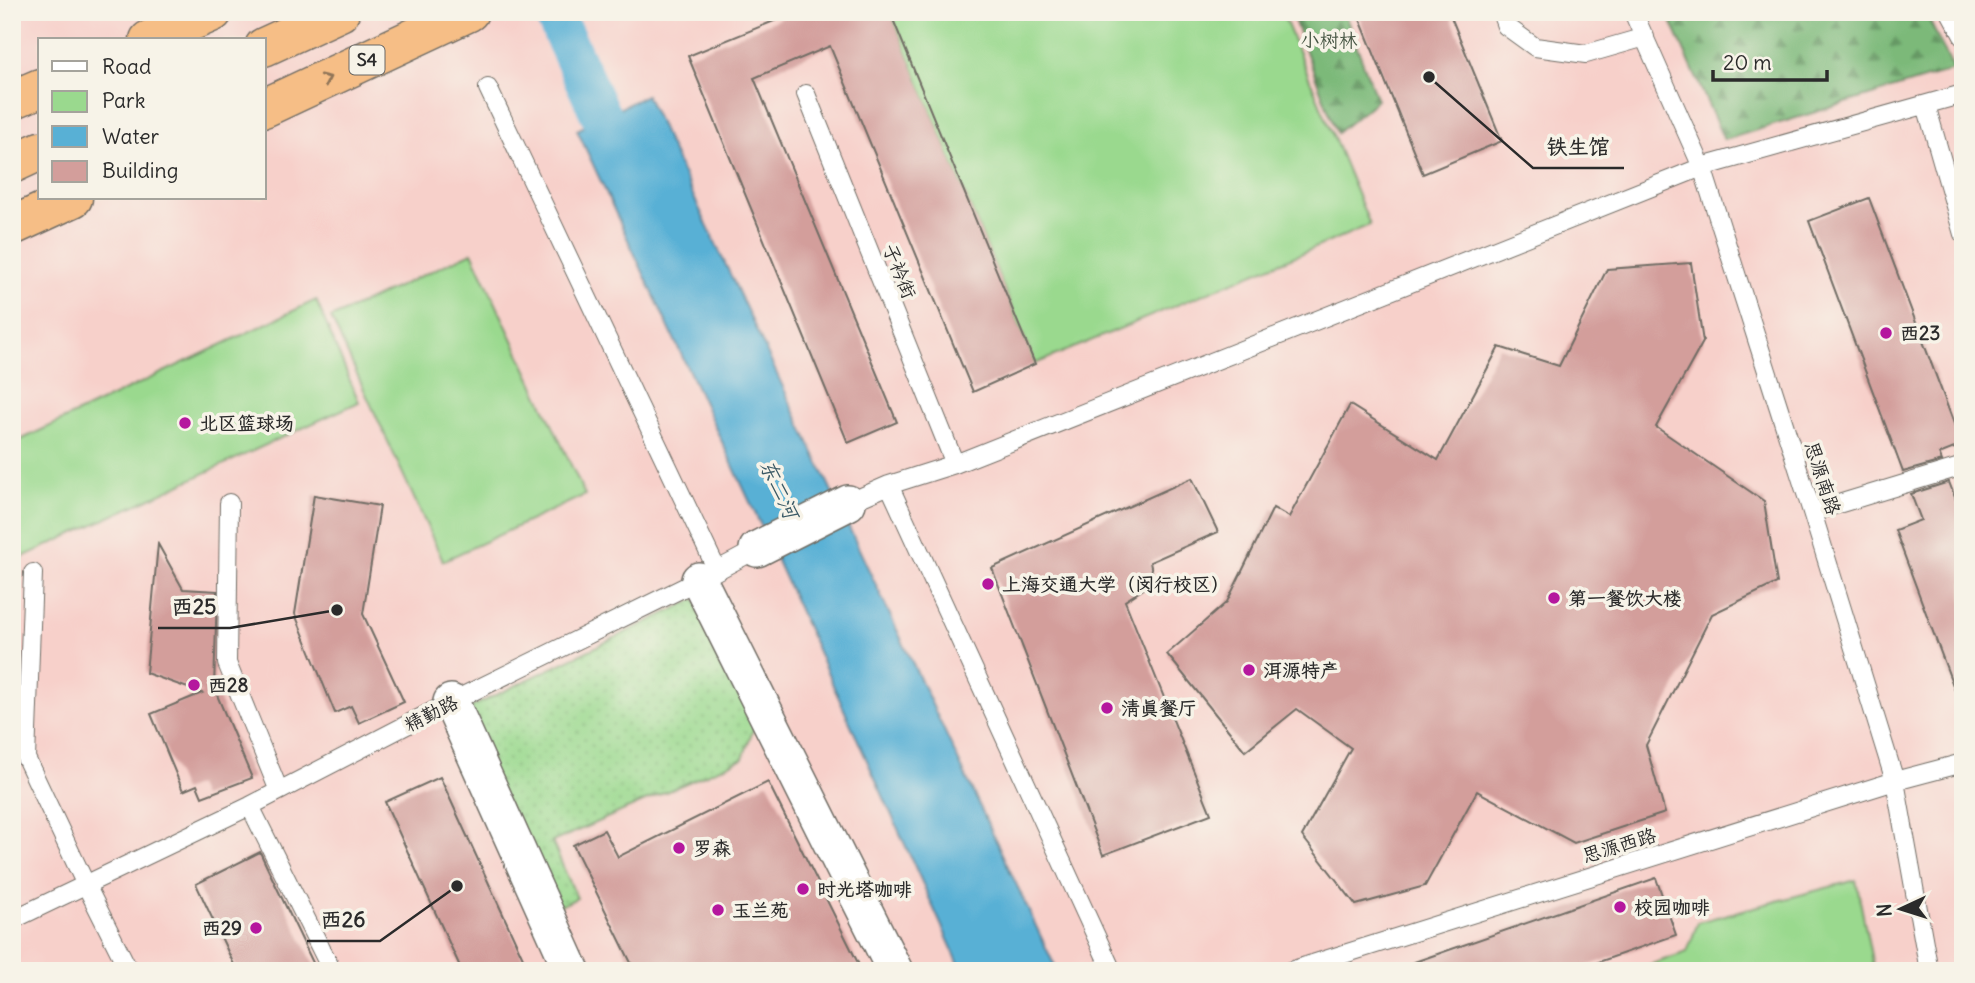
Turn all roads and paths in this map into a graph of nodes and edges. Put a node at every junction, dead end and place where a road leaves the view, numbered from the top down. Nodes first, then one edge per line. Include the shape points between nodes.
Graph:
1 (213, 12) edge
2 (341, 12) edge
3 (470, 12) edge
4 (1501, 12) edge
5 (1633, 12) edge
6 (1950, 12) edge
7 (1963, 36) edge
8 (1645, 37) junction
9 (154, 38) edge
10 (266, 46) edge
11 (488, 88) dead end
12 (38, 89) edge
13 (806, 94) dead end
14 (1963, 94) edge
15 (12, 100) edge
16 (1926, 105) junction
17 (266, 107) edge
18 (38, 152) edge
19 (12, 164) edge
20 (1702, 167) junction
21 (68, 200) edge
22 (12, 226) edge
23 (1963, 234) edge
24 (955, 464) junction
25 (1963, 466) edge
26 (889, 485) junction
27 (848, 502) joint
28 (229, 503) dead end
29 (1812, 512) junction
30 (757, 549) joint
31 (33, 573) dead end
32 (708, 575) junction
33 (451, 702) junction
34 (1963, 763) edge
35 (1895, 781) junction
36 (279, 791) junction
37 (250, 806) junction
38 (86, 885) junction
39 (12, 920) edge
40 (129, 971) edge
41 (332, 971) edge
42 (572, 971) edge
43 (895, 971) edge
44 (1112, 971) edge
45 (1290, 971) edge
46 (1929, 971) edge

1 - 9 highway
2 - 10 highway
17 -> 3 highway, S4
4 - 8 lane via 1506,26 1535,47 1586,54
5 - 8 lane, 思源南路
6 - 7 lane
8 - 20 lane, 思源南路
11 - 32 lane
12 - 15 highway
13 - 24 lane, 子衿街
14 - 16 lane
16 - 20 lane
16 - 23 lane
18 - 19 highway
20 - 24 lane
20 - 29 lane, 思源南路
21 - 22 highway
24 - 26 lane
25 - 29 lane
26 - 27 lane
26 - 44 lane
27 - 30 street, 精勤路
28 - 36 lane via 227,663
29 - 35 lane, 思源南路
30 - 32 lane, 精勤路
31 - 38 lane via 26,758
32 - 33 lane, 精勤路
32 - 43 street
33 - 36 lane, 精勤路
33 - 42 street
34 - 35 lane, 思源西路
35 - 45 lane, 思源西路
35 - 46 lane, 思源南路
36 - 37 lane, 精勤路
37 - 38 lane, 精勤路
37 - 41 lane
38 - 39 lane, 精勤路
38 - 40 lane

